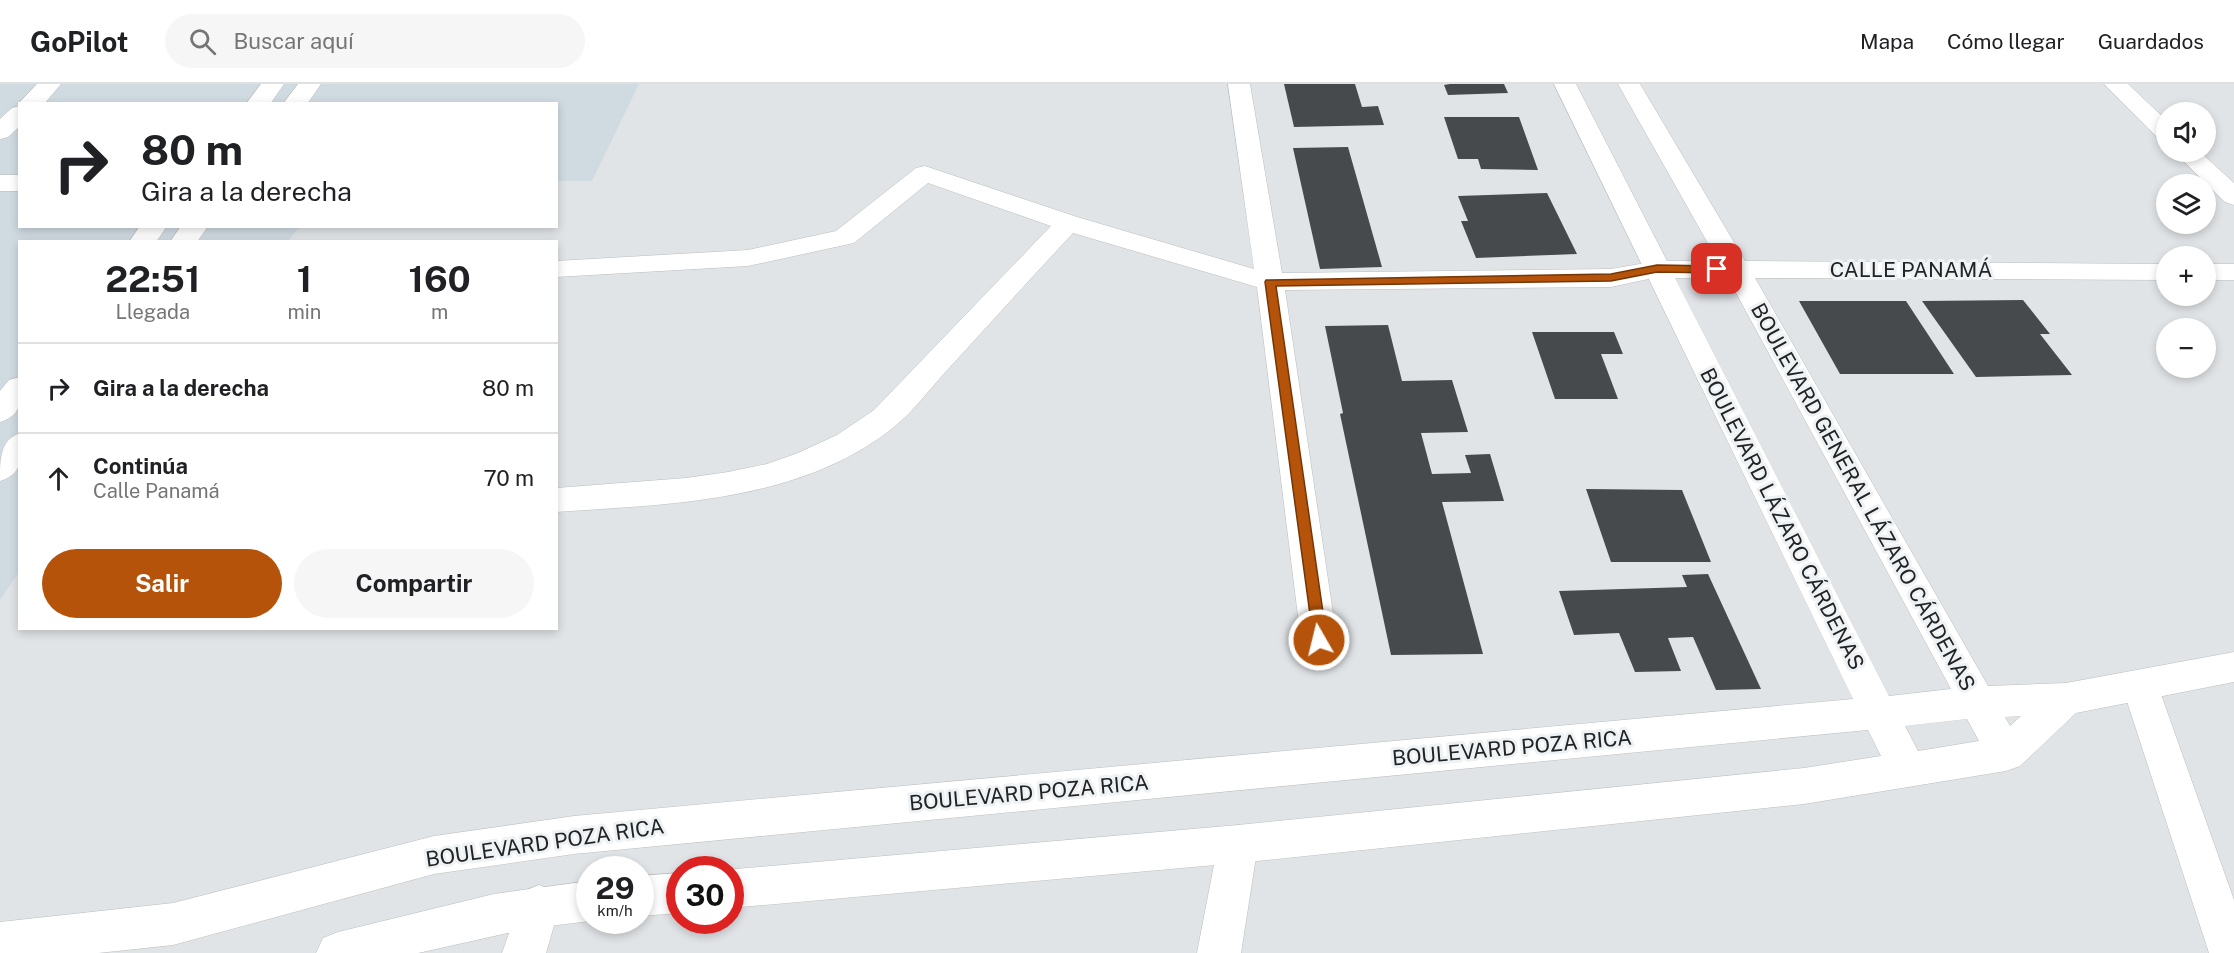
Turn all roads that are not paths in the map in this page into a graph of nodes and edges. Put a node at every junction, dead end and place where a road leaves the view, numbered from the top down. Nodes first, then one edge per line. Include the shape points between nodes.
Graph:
1 (50, 84) edge
2 (273, 84) edge
3 (310, 84) edge
4 (1239, 84) edge
5 (1566, 84) edge
6 (1629, 84) edge
7 (2115, 84) edge
8 (32, 102) edge
9 (259, 102) edge
10 (296, 102) edge
11 (18, 115) edge
12 (2156, 123) edge
13 (0, 132) edge
14 (2197, 162) edge
15 (0, 183) edge
16 (18, 183) edge
17 (2234, 197) edge
18 (1068, 223) junction
19 (558, 269) edge
20 (1657, 269) junction
21 (1737, 270) junction
22 (2156, 272) edge
23 (2216, 272) edge
24 (2234, 272) edge
25 (1270, 282) junction
26 (18, 389) edge
27 (0, 411) edge
28 (18, 446) edge
29 (0, 469) edge
30 (558, 500) edge
31 (1319, 640) dead end
32 (2234, 667) edge
33 (2140, 686) junction
34 (2066, 699) junction
35 (1976, 702) junction
36 (1879, 713) junction
37 (2006, 754) junction
38 (1907, 769) junction
39 (1238, 844) junction
40 (744, 887) edge
41 (576, 902) edge
42 (539, 905) junction
43 (0, 943) edge
44 (338, 953) edge
45 (524, 953) edge
46 (1219, 953) edge
47 (2231, 953) edge

1 - 8 main road
2 - 9 main road
3 - 10 main road
4 - 25 main road
5 - 20 main road
6 - 21 main road, BOULEVARD GENERAL LÁZARO CÁRDENAS
7 - 12 main road
11 - 13 main road
14 - 17 main road
15 - 16 main road
18 - 19 main road, CALLE PANAMÁ via 926,173 845,237 748,258
18 - 25 main road, CALLE PANAMÁ
18 - 30 main road via 885,418 853,441 786,471 725,486
20 - 21 main road, CALLE PANAMÁ
20 - 25 main road, CALLE PANAMÁ via 1611,278
20 - 36 main road, BOULEVARD LÁZARO CÁRDENAS
21 - 22 main road, CALLE PANAMÁ
21 - 35 main road, BOULEVARD GENERAL LÁZARO CÁRDENAS
23 - 24 main road
25 - 31 main road
26 - 27 main road
28 - 29 main road
32 - 33 main road, BOULEVARD POZA RICA
33 - 34 main road, BOULEVARD POZA RICA
33 - 47 main road
34 - 35 main road, BOULEVARD POZA RICA
34 - 37 main road
35 - 36 main road, BOULEVARD POZA RICA
35 - 37 main road, BOULEVARD GENERAL LÁZARO CÁRDENAS
36 - 38 main road, BOULEVARD LÁZARO CÁRDENAS
36 - 43 main road, BOULEVARD POZA RICA via 574,835 434,855 173,924
37 - 38 main road
38 - 39 main road via 1804,786
39 - 40 main road
39 - 46 main road
41 - 42 main road
42 - 44 main road via 462,920
42 - 45 main road

